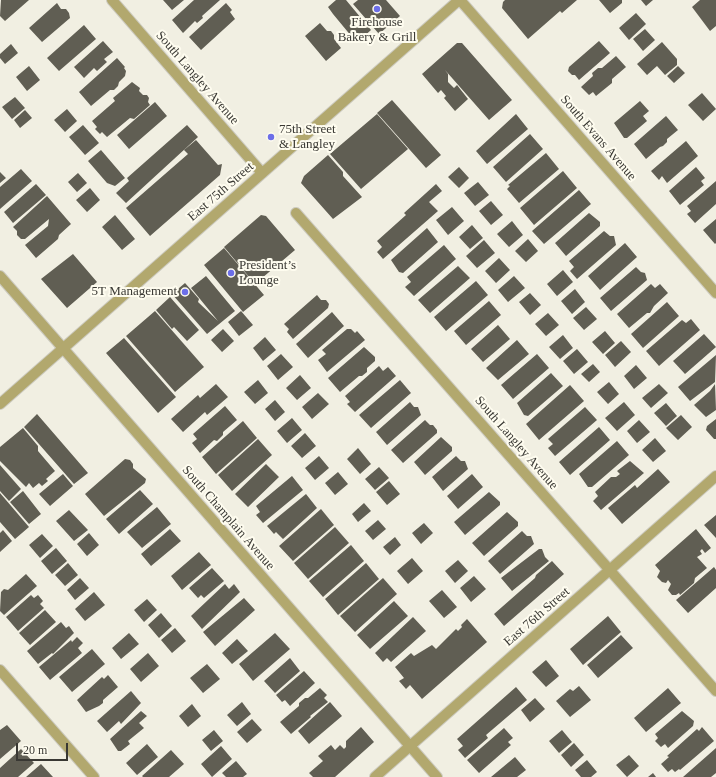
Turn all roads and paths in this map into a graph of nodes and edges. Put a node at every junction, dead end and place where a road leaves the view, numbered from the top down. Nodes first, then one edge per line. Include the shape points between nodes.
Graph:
1 (112, 0) edge
2 (460, 0) edge
3 (262, 173) junction
4 (296, 213) dead end
5 (0, 276) edge
6 (716, 293) edge
7 (63, 348) junction
8 (0, 404) edge
9 (716, 476) edge
10 (610, 570) junction
11 (0, 670) edge
12 (716, 691) edge
13 (410, 746) junction
14 (94, 777) edge
15 (375, 777) edge
16 (437, 777) edge

1 - 3 street, South Langley Avenue
2 - 3 street, East 75th Street
2 - 6 street, South Evans Avenue
3 - 7 street, East 75th Street
4 - 10 street, South Langley Avenue
5 - 7 street, South Champlain Avenue
7 - 8 street, East 75th Street
7 - 13 street, South Champlain Avenue
9 - 10 street, East 76th Street
10 - 12 street, South Langley Avenue
10 - 13 street, East 76th Street
11 - 14 street
13 - 15 street, East 76th Street
13 - 16 street, South Champlain Avenue

